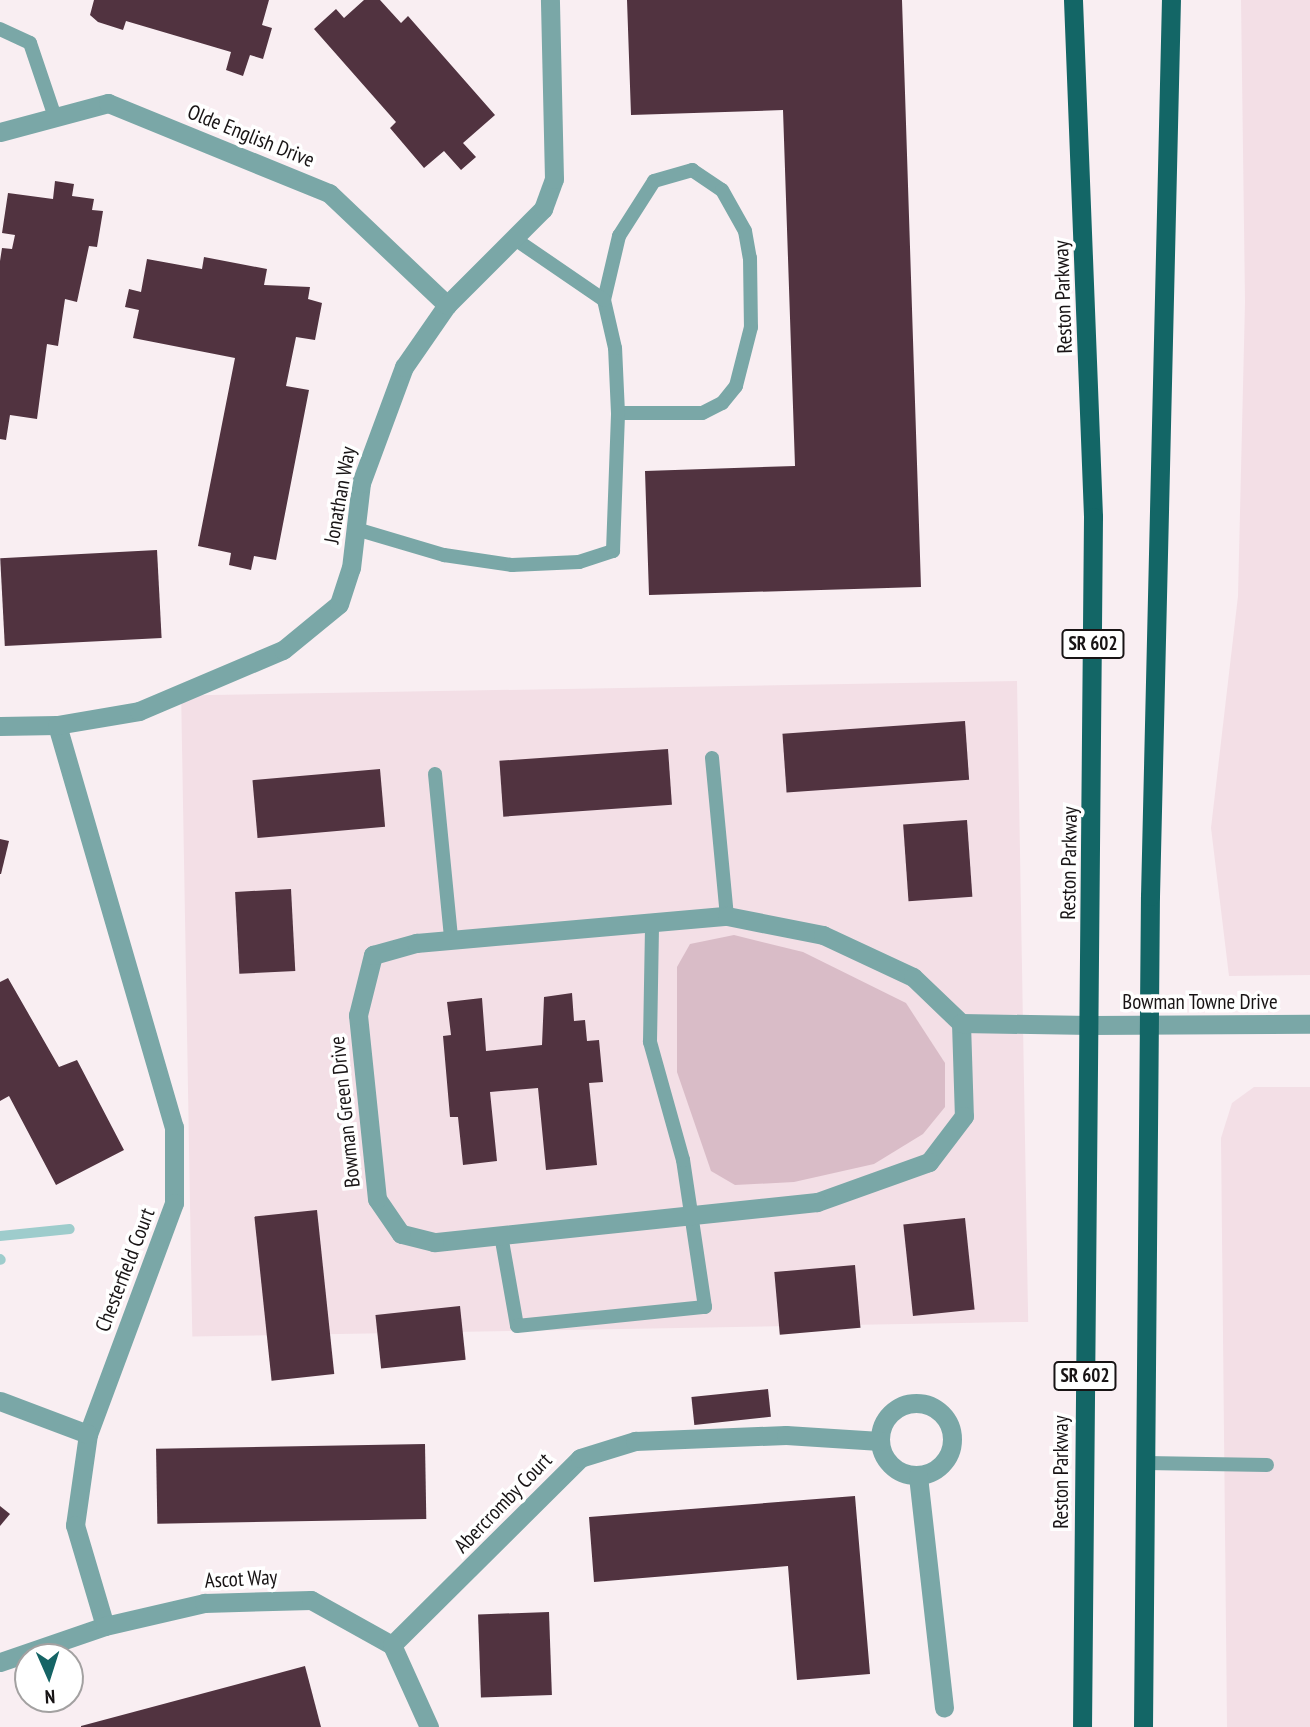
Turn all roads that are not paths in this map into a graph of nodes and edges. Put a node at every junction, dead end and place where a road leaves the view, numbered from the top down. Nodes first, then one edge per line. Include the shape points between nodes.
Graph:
1 (550, 0) edge
2 (1073, 0) edge
3 (1171, 0) edge
4 (0, 29) edge
5 (55, 117) junction
6 (0, 132) edge
7 (515, 239) junction
8 (604, 300) junction
9 (447, 305) junction
10 (618, 413) junction
11 (356, 529) junction
12 (57, 725) junction
13 (0, 726) edge
14 (712, 758) dead end
15 (435, 774) dead end
16 (727, 916) junction
17 (652, 922) junction
18 (451, 937) junction
19 (961, 1024) junction
20 (1310, 1024) edge
21 (1090, 1025) junction
22 (1150, 1025) junction
23 (691, 1213) junction
24 (501, 1235) junction
25 (0, 1401) edge
26 (88, 1434) junction
27 (880, 1441) junction
28 (1146, 1463) junction
29 (1267, 1465) dead end
30 (918, 1476) junction
31 (105, 1626) junction
32 (392, 1645) junction
33 (0, 1661) edge
34 (944, 1708) dead end
35 (429, 1727) edge
36 (1082, 1727) edge
37 (1143, 1727) edge

1 - 7 street, Jonathan Way via 554,179 542,209
2 - 21 main road, Reston Parkway / SR 602 via 1093,517
3 - 22 main road, SR 602
4 - 5 lane via 30,43
5 - 6 street, Olde English Drive
5 - 9 street, Olde English Drive via 108,103 329,193
7 - 8 lane
7 - 9 street, Jonathan Way
8 - 10 lane via 615,348
8 - 10 lane via 620,236 654,181 692,170 722,190 745,231 750,258 751,327 736,386 722,403 702,413
9 - 11 street, Jonathan Way via 404,367 376,432
10 - 11 lane via 613,551 579,562 512,565 444,555
11 - 12 street, Jonathan Way via 339,604 313,630 216,681 139,711
12 - 13 street, Jonathan Way
12 - 26 street, Chesterfield Court via 174,1127 174,1203
14 - 16 lane
15 - 18 lane
16 - 17 street, Bowman Green Drive
16 - 19 street, Bowman Green Drive via 823,935 913,977
17 - 18 street, Bowman Green Drive
17 - 23 lane via 650,1042
18 - 24 street, Bowman Green Drive via 373,956 358,1015 377,1199 401,1234 434,1242
19 - 21 street
19 - 23 street, Bowman Green Drive via 964,1116 929,1162 817,1202
20 - 22 street, Bowman Towne Drive
21 - 22 street, Bowman Towne Drive
21 - 36 main road, Reston Parkway / SR 602
22 - 28 main road, SR 602
23 - 24 street, Bowman Green Drive
23 - 24 lane via 705,1307 517,1326
25 - 26 street
26 - 31 street, Chesterfield Court via 75,1525
27 - 30 street via 893,1465
27 - 30 street via 883,1423 914,1402 947,1418 953,1437 949,1455
27 - 32 street, Abercromby Court via 786,1436 635,1441 580,1458
28 - 29 lane
28 - 37 main road, SR 602
30 - 34 street
31 - 32 street, Ascot Way via 204,1603 301,1600 323,1604
31 - 33 street, Ascot Way
32 - 35 street

